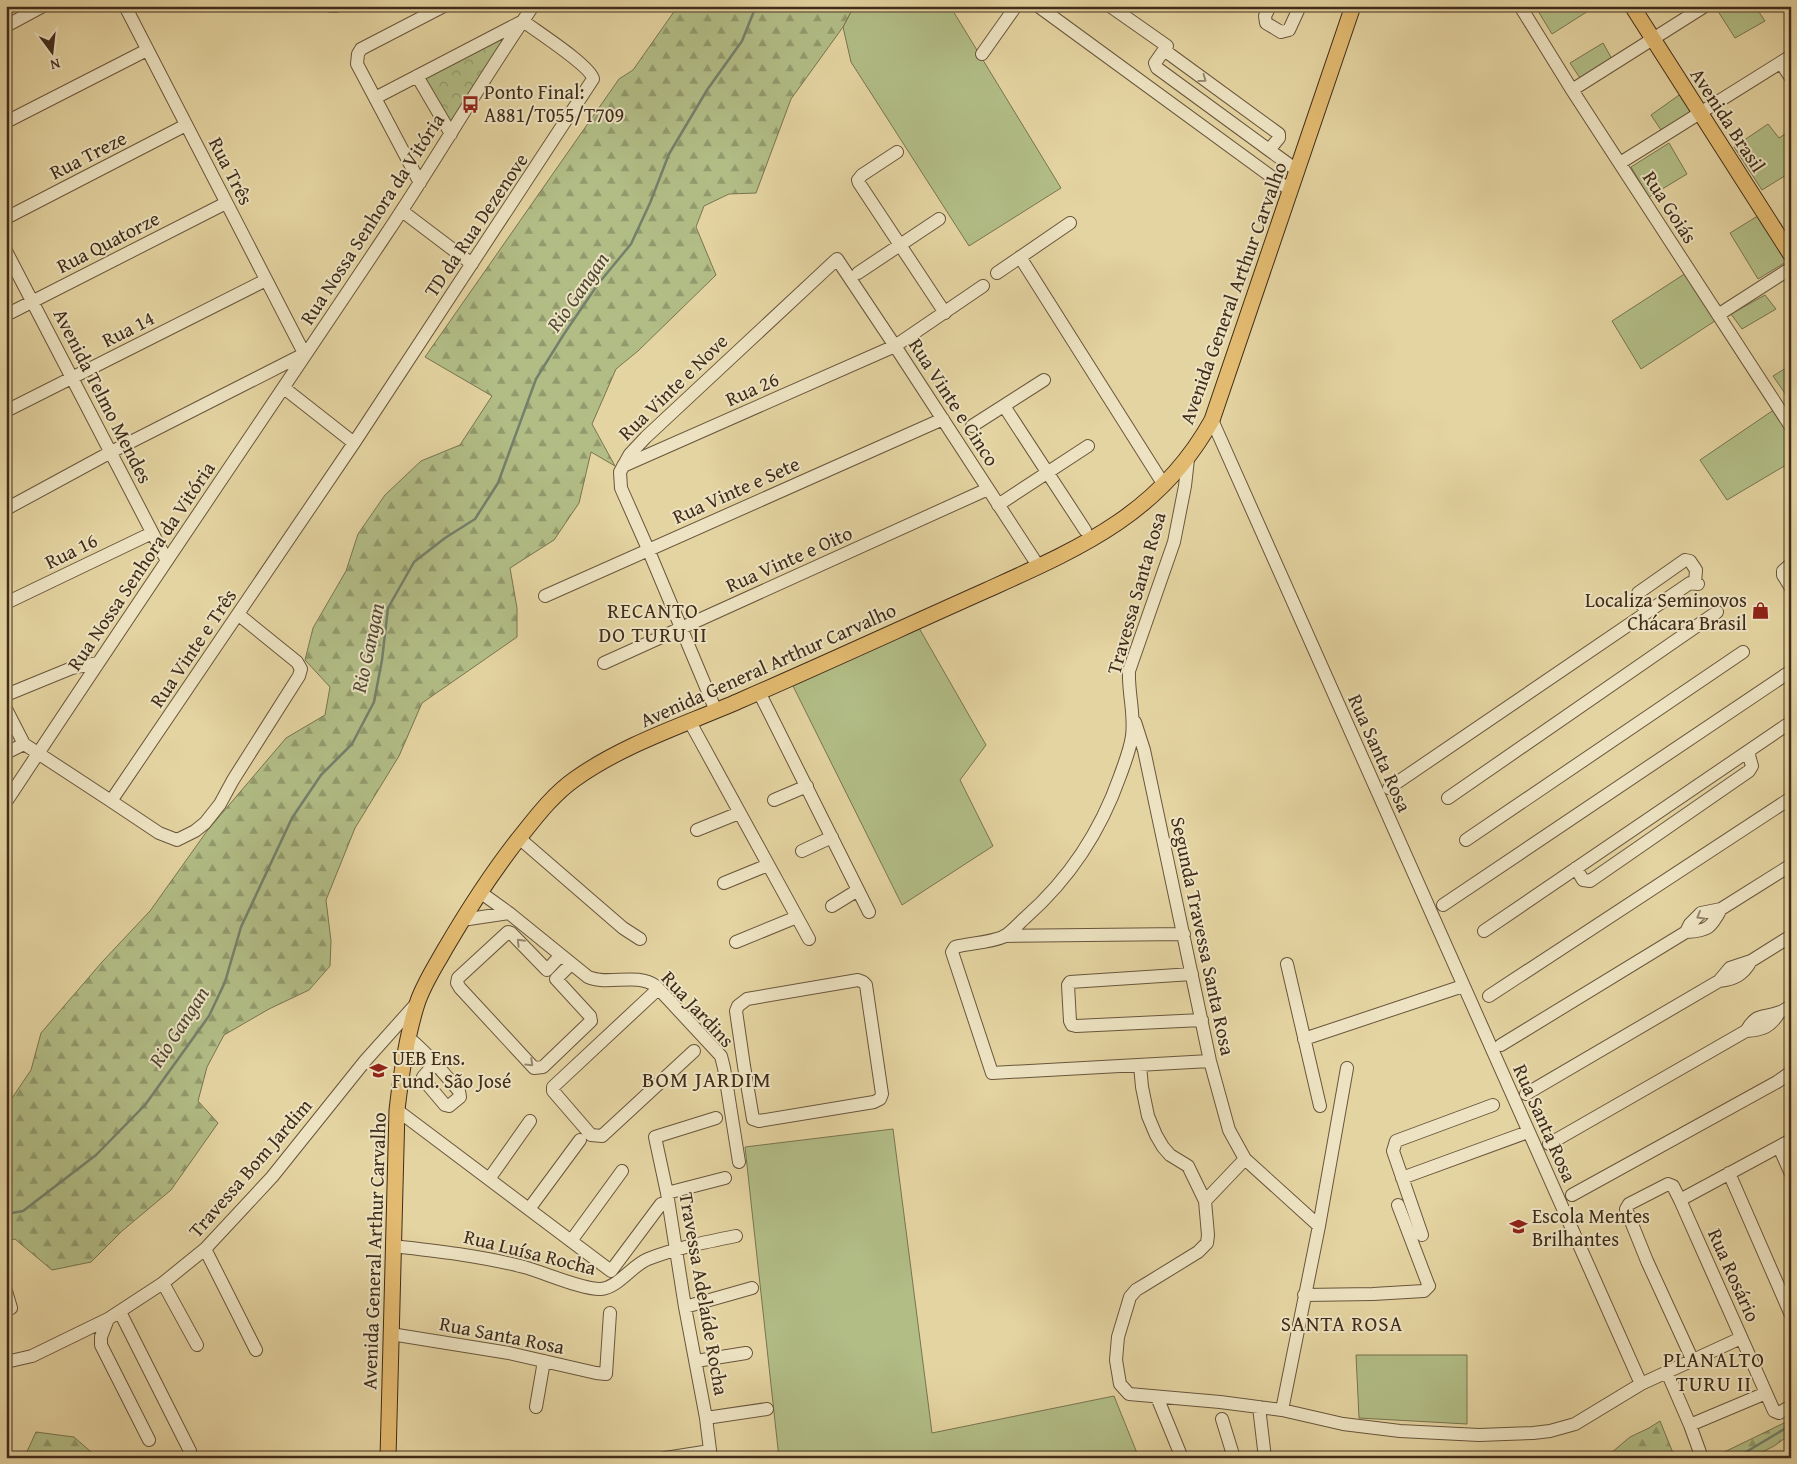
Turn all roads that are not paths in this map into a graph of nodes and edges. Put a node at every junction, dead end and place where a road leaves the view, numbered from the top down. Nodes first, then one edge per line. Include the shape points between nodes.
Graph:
1 (43, 6) edge
2 (125, 6) edge
3 (331, 6) edge
4 (336, 6) edge
5 (444, 6) edge
6 (533, 6) edge
7 (1016, 6) edge
8 (1038, 6) edge
9 (1110, 6) edge
10 (1270, 6) edge
11 (1300, 6) edge
12 (1353, 6) edge
13 (1520, 6) edge
14 (1632, 6) edge
15 (1705, 6) edge
16 (522, 21) junction
17 (6, 26) edge
18 (1653, 39) junction
19 (1166, 46) dead end
20 (147, 50) junction
21 (982, 54) dead end
22 (1786, 59) edge
23 (417, 76) junction
24 (1791, 78) edge
25 (1572, 90) junction
26 (375, 98) junction
27 (1700, 113) junction
28 (6, 122) edge
29 (186, 125) junction
30 (451, 134) junction
31 (1269, 150) junction
32 (897, 152) dead end
33 (1620, 163) junction
34 (1298, 171) junction
35 (420, 183) junction
36 (1291, 191) junction
37 (226, 203) junction
38 (402, 211) junction
39 (6, 218) edge
40 (940, 219) dead end
41 (1070, 223) dead end
42 (900, 245) junction
43 (6, 251) edge
44 (1791, 255) edge
45 (1020, 257) junction
46 (837, 259) joint
47 (472, 264) junction
48 (1791, 268) edge
49 (858, 273) dead end
50 (997, 273) dead end
51 (266, 280) junction
52 (983, 286) dead end
53 (32, 301) junction
54 (945, 313) junction
55 (6, 315) edge
56 (1718, 315) junction
57 (896, 346) junction
58 (306, 352) junction
59 (72, 378) junction
60 (1044, 380) dead end
61 (284, 388) junction
62 (1004, 406) junction
63 (6, 411) edge
64 (942, 419) junction
65 (1212, 420) junction
66 (972, 426) dead end
67 (1791, 426) edge
68 (354, 443) junction
69 (1088, 446) dead end
70 (111, 452) junction
71 (1188, 459) junction
72 (623, 466) junction
73 (1047, 473) junction
74 (1164, 485) junction
75 (988, 489) junction
76 (998, 505) junction
77 (6, 509) edge
78 (1085, 530) dead end
79 (152, 533) junction
80 (648, 549) junction
81 (166, 559) junction
82 (1791, 564) edge
83 (1038, 567) junction
84 (1791, 588) edge
85 (545, 596) dead end
86 (6, 603) edge
87 (1647, 612) junction
88 (1713, 614) dead end
89 (239, 615) junction
90 (682, 628) junction
91 (1739, 654) dead end
92 (98, 663) junction
93 (604, 663) dead end
94 (1791, 671) edge
95 (759, 692) junction
96 (6, 695) edge
97 (6, 709) edge
98 (716, 711) junction
99 (1134, 718) junction
100 (690, 722) junction
101 (1791, 722) edge
102 (24, 744) junction
103 (38, 752) junction
104 (1748, 752) junction
105 (6, 753) edge
106 (806, 786) junction
107 (1389, 788) dead end
108 (1448, 798) dead end
109 (1791, 798) edge
110 (774, 800) dead end
111 (111, 801) junction
112 (6, 802) edge
113 (739, 813) junction
114 (697, 830) dead end
115 (832, 837) junction
116 (519, 838) junction
117 (1466, 840) dead end
118 (802, 852) dead end
119 (1791, 865) edge
120 (768, 866) junction
121 (1576, 868) junction
122 (724, 883) dead end
123 (858, 890) junction
124 (480, 892) junction
125 (1443, 905) dead end
126 (832, 906) dead end
127 (509, 912) junction
128 (869, 912) dead end
129 (796, 917) junction
130 (462, 920) junction
131 (1484, 931) dead end
132 (1184, 934) junction
133 (1004, 936) junction
134 (1791, 936) edge
135 (640, 939) dead end
136 (809, 939) dead end
137 (736, 942) dead end
138 (561, 955) junction
139 (571, 964) junction
140 (1287, 964) dead end
141 (1192, 974) junction
142 (551, 975) junction
143 (1463, 986) junction
144 (658, 990) junction
145 (1489, 996) dead end
146 (418, 1002) junction
147 (1791, 1006) edge
148 (1202, 1020) junction
149 (409, 1038) junction
150 (1304, 1039) junction
151 (1501, 1044) dead end
152 (694, 1051) dead end
153 (1210, 1061) junction
154 (435, 1063) dead end
155 (1140, 1065) junction
156 (744, 1066) junction
157 (724, 1068) junction
158 (1347, 1068) dead end
159 (1791, 1072) edge
160 (1526, 1094) dead end
161 (1493, 1105) dead end
162 (1320, 1106) dead end
163 (397, 1110) junction
164 (716, 1118) dead end
165 (530, 1121) dead end
166 (1528, 1132) junction
167 (580, 1140) dead end
168 (1791, 1140) edge
169 (1549, 1144) dead end
170 (1779, 1146) junction
171 (1245, 1158) junction
172 (739, 1162) dead end
173 (622, 1172) dead end
174 (1729, 1173) junction
175 (1791, 1174) edge
176 (725, 1178) dead end
177 (1402, 1178) junction
178 (489, 1179) junction
179 (1572, 1195) dead end
180 (664, 1199) junction
181 (1205, 1200) junction
182 (1680, 1200) junction
183 (1398, 1205) dead end
184 (529, 1209) junction
185 (1319, 1226) junction
186 (1422, 1235) dead end
187 (736, 1236) dead end
188 (571, 1241) junction
189 (393, 1246) junction
190 (205, 1249) junction
191 (677, 1249) junction
192 (163, 1283) junction
193 (752, 1288) dead end
194 (6, 1291) edge
195 (1304, 1295) junction
196 (685, 1307) junction
197 (6, 1311) edge
198 (120, 1312) junction
199 (610, 1313) dead end
200 (1791, 1315) edge
201 (108, 1319) junction
202 (391, 1334) junction
203 (1741, 1338) junction
204 (197, 1345) dead end
205 (256, 1350) dead end
206 (746, 1353) dead end
207 (696, 1360) junction
208 (1692, 1360) junction
209 (544, 1361) junction
210 (6, 1362) edge
211 (1667, 1372) junction
212 (1641, 1384) junction
213 (1766, 1393) junction
214 (1157, 1397) junction
215 (1791, 1406) edge
216 (536, 1407) dead end
217 (1259, 1407) junction
218 (767, 1409) dead end
219 (1282, 1410) junction
220 (706, 1418) junction
221 (1222, 1419) dead end
222 (1690, 1425) junction
223 (148, 1440) dead end
224 (190, 1451) dead end
225 (711, 1454) edge
226 (388, 1458) edge
227 (665, 1458) edge
228 (1182, 1458) edge
229 (1234, 1458) edge
230 (1265, 1458) edge
231 (1702, 1458) edge

1 - 17 street
2 - 20 street, Rua Três
3 - 4 street
5 - 26 street via 358,54 357,64
6 - 16 street, Rua Nossa Senhora da Vitória
7 - 21 street
8 - 36 street
9 - 19 street
10 - 11 street via 1265,16 1266,23 1281,32 1289,30
12 - 34 main road, Avenida General Arthur Carvalho
13 - 25 street, Rua Goiás
14 - 18 main road, Avenida Brasil
15 - 18 street
16 - 23 street
16 - 30 street, Rua Nossa Senhora da Vitória
16 - 47 street, TD da Rua Dezenove via 574,59 594,79
18 - 25 street
18 - 27 main road, Avenida Brasil
20 - 28 street
20 - 29 street, Rua Três
22 - 24 street
22 - 27 street
23 - 26 street
23 - 30 street
25 - 33 street, Rua Goiás
26 - 35 street
27 - 33 street
27 - 44 main road, Avenida Brasil
29 - 37 street, Rua Três
29 - 39 street, Rua Treze
30 - 35 street, Rua Nossa Senhora da Vitória
31 -> 31 street via 1157,68 1155,63 1164,50 1279,134
31 - 34 street
32 - 42 street via 858,180
33 - 56 street, Rua Goiás
34 - 36 main road, Avenida General Arthur Carvalho
35 - 38 street, Rua Nossa Senhora da Vitória
36 - 65 main road, Avenida General Arthur Carvalho
37 - 51 street, Rua Três
37 - 53 street, Rua Quatorze
38 - 47 street
38 - 58 street, Rua Nossa Senhora da Vitória
40 - 42 street
41 - 45 street
42 - 49 street
42 - 54 street
43 - 53 street, Avenida Telmo Mendes
45 - 50 street
45 - 74 street
46 - 57 street, Rua Vinte e Cinco
46 - 72 street, Rua Vinte e Nove via 646,437
47 - 68 street, TD da Rua Dezenove
48 - 56 street
51 - 58 street, Rua Três
51 - 59 street, Rua 14
52 - 54 street, Rua 26
53 - 55 street, Rua Quatorze
53 - 59 street, Avenida Telmo Mendes
54 - 57 street, Rua 26
56 - 67 street, Rua Goiás
57 - 64 street, Rua Vinte e Cinco
57 - 72 street, Rua 26
58 - 61 street, Rua Nossa Senhora da Vitória
58 - 70 street, Rua Nossa Senhora da Vitória
59 - 63 street, Rua 14
59 - 70 street, Avenida Telmo Mendes
60 - 62 street
61 - 68 street
61 - 81 street, Rua Nossa Senhora da Vitória
62 - 66 street
62 - 73 street
64 - 75 street, Rua Vinte e Cinco
64 - 80 street, Rua Vinte e Sete
65 - 71 main road, Avenida General Arthur Carvalho
65 - 143 street, Rua Santa Rosa via 1308,644
68 - 89 street, Rua Vinte e Três
69 - 73 street
70 - 77 street, Rua Nossa Senhora da Vitória
70 - 79 street, Avenida Telmo Mendes
71 - 74 main road, Avenida General Arthur Carvalho
71 - 99 street, Travessa Santa Rosa via 1186,486 1174,542 1129,671 1128,689
72 - 80 street, Rua Vinte e Nove via 621,488
73 - 76 street
73 - 78 street
74 - 83 main road, Avenida General Arthur Carvalho via 1109,530
75 - 76 street, Rua Vinte e Cinco
75 - 90 street, Rua Vinte e Oito
76 - 83 street, Rua Vinte e Cinco
79 - 81 street, Avenida Telmo Mendes
79 - 86 street, Rua 16
80 - 85 street, Rua Vinte e Sete
80 - 90 street, Rua Vinte e Nove
81 - 92 street, Rua Nossa Senhora da Vitória
82 - 84 street via 1782,571
83 - 95 main road, Avenida General Arthur Carvalho
87 - 87 street via 1690,583 1696,584 1696,570 1690,561 1685,560 1638,593 1637,598
87 - 107 street
88 - 108 street
89 - 111 street, Rua Vinte e Três
89 - 111 street via 297,662 301,669 220,804 205,823 177,840 159,833
90 - 93 street, Rua Vinte e Oito
90 - 98 street, Rua Vinte e Nove
91 - 117 street
92 - 96 street via 72,668
92 - 103 street, Rua Nossa Senhora da Vitória
94 - 125 street
95 - 98 main road, Avenida General Arthur Carvalho
95 - 106 street
97 - 102 street
98 - 100 main road, Avenida General Arthur Carvalho
99 - 132 street, Segunda Travessa Santa Rosa via 1144,750
99 - 133 street, Travessa Santa Rosa via 1129,752 1118,784 1089,842 1060,883
100 - 113 street
100 - 116 main road, Avenida General Arthur Carvalho via 640,742 580,776 555,796
101 - 104 street
102 - 103 street
102 - 105 street
103 - 111 street
103 - 112 street, Rua Nossa Senhora da Vitória
104 - 121 street
104 - 121 street via 1752,766 1749,771 1590,881 1582,880
106 - 110 street
106 - 115 street
109 - 145 street
113 - 114 street
113 - 120 street
115 - 118 street
115 - 123 street
116 - 124 main road, Avenida General Arthur Carvalho
116 - 135 street
119 - 151 street via 1721,909 1710,927 1686,932
120 - 122 street
120 - 129 street
121 - 131 street
123 - 126 street
123 - 128 street
124 - 127 street, Rua Jardins
124 - 130 main road, Avenida General Arthur Carvalho
127 - 130 street
127 - 138 street, Rua Jardins
129 - 136 street
129 - 137 street
130 - 146 main road, Avenida General Arthur Carvalho
132 - 133 street, Travessa Santa Rosa
132 - 141 street, Segunda Travessa Santa Rosa
133 - 155 street, Travessa Santa Rosa via 952,950 992,1073
134 - 160 street via 1751,961 1743,974 1719,981
138 - 139 street, Rua Jardins
138 - 142 street
139 - 142 street
139 - 144 street, Rua Jardins via 592,979 644,980
140 - 150 street
141 - 148 street, Segunda Travessa Santa Rosa
141 - 148 street via 1070,982 1070,1021 1076,1026
142 -> 142 street via 508,932 457,981 536,1069 543,1067 591,1019
143 - 150 street
143 - 166 street, Rua Santa Rosa
144 - 152 street via 553,1086 553,1091 591,1135 602,1136
144 - 157 street, Rua Jardins via 721,1056
146 - 149 main road, Avenida General Arthur Carvalho
146 - 190 street, Travessa Bom Jardim via 272,1177
147 - 169 street via 1779,1013 1759,1017 1746,1031
148 - 153 street, Segunda Travessa Santa Rosa
149 - 154 street
149 - 163 main road, Avenida General Arthur Carvalho
150 - 162 street
153 - 155 street
153 - 171 street, Segunda Travessa Santa Rosa via 1226,1123
155 - 181 street via 1148,1116 1156,1134 1170,1155 1188,1166
156 - 156 street via 752,1115 759,1121 874,1102 882,1094 866,986 858,980 742,1001 736,1011
156 - 157 street
157 - 172 street, Rua Jardins
158 - 185 street
159 - 179 street
161 - 177 street via 1396,1141 1393,1151
163 - 178 street
163 - 189 main road, Avenida General Arthur Carvalho
164 - 180 street, Travessa Adelaíde Rocha via 655,1137
165 - 178 street
166 - 177 street
166 - 212 street, Rua Santa Rosa
167 - 184 street
168 - 170 street
170 - 174 street
170 - 175 street
171 - 181 street
171 - 185 street, Segunda Travessa Santa Rosa
173 - 188 street
174 - 182 street
174 - 200 street
176 - 180 street
177 - 186 street
178 - 184 street
180 - 188 street via 611,1271
180 - 191 street, Travessa Adelaíde Rocha
181 - 214 street via 1207,1243 1198,1252 1136,1290 1130,1297 1118,1337 1116,1360 1120,1384 1129,1394
182 - 203 street, Rua Rosário
182 - 208 street, Rua Rosário via 1670,1184 1629,1204 1626,1209
183 - 195 street via 1428,1286 1424,1291
184 - 188 street
185 - 195 street
187 - 191 street, Rua Luísa Rocha
189 - 191 street, Rua Luísa Rocha via 465,1254 525,1267 596,1289 610,1287 638,1264
189 - 202 main road, Avenida General Arthur Carvalho
190 - 192 street, Travessa Bom Jardim
190 - 205 street
191 - 196 street, Travessa Adelaíde Rocha
192 - 198 street, Travessa Bom Jardim
192 - 204 street
193 - 196 street
194 - 197 street via 11,1308
195 - 219 street
196 - 207 street, Travessa Adelaíde Rocha
198 - 201 street, Travessa Bom Jardim
198 - 224 street
199 - 209 street, Rua Santa Rosa via 606,1374
201 - 210 street, Travessa Bom Jardim via 32,1356
201 - 223 street via 101,1345
202 - 209 street, Rua Santa Rosa
202 - 226 main road, Avenida General Arthur Carvalho
203 - 208 street
203 - 213 street, Rua Rosário
206 - 207 street
207 - 220 street, Travessa Adelaíde Rocha
208 - 211 street
209 - 216 street
211 - 212 street
211 - 222 street
212 - 219 street via 1575,1424 1533,1433 1471,1435 1400,1431 1344,1424
213 - 215 street, Rua Rosário via 1775,1413
213 - 222 street
214 - 217 street
214 - 228 street
217 - 219 street
217 - 230 street
218 - 220 street
220 - 225 street, Travessa Adelaíde Rocha
221 - 229 street
222 - 231 street
225 - 227 street

